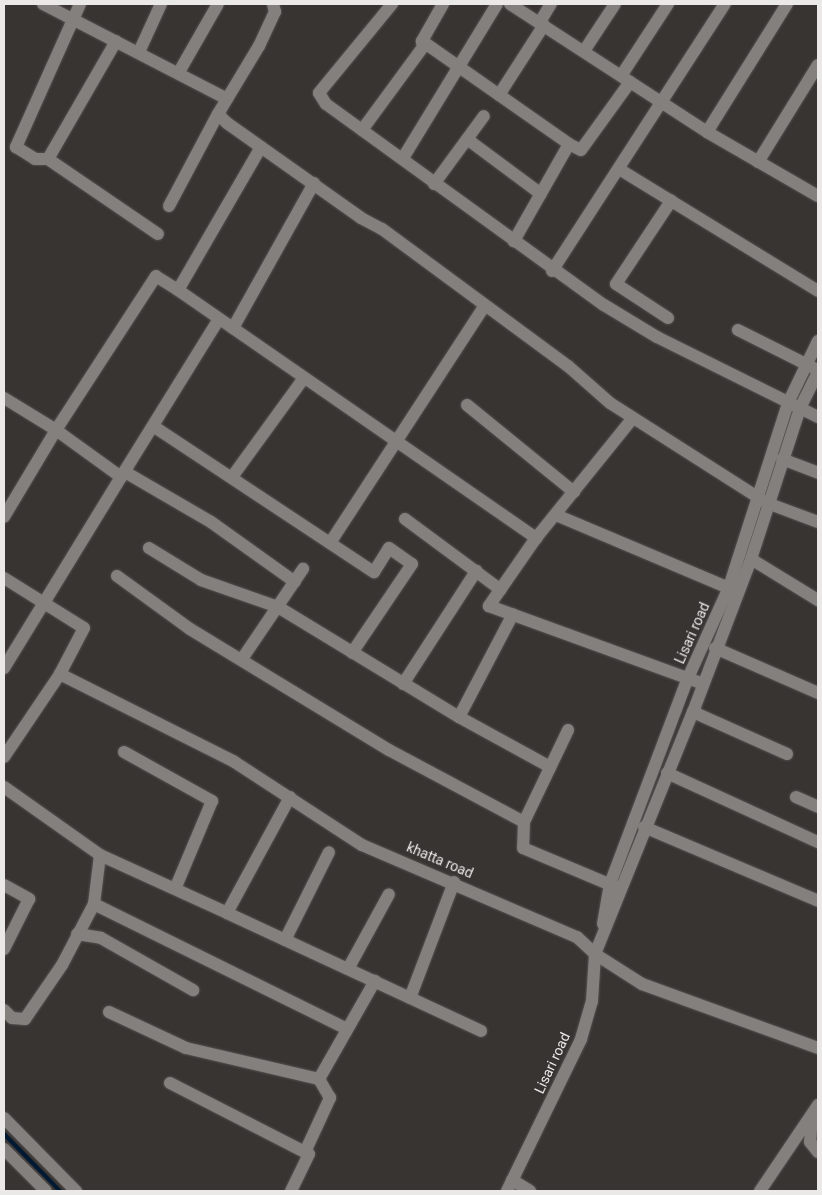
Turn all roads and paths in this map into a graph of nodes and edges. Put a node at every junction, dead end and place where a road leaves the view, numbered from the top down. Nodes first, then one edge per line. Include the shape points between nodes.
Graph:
1 (43, 4) edge
2 (80, 4) edge
3 (161, 4) edge
4 (218, 4) edge
5 (273, 4) edge
6 (392, 4) edge
7 (443, 4) edge
8 (497, 4) edge
9 (510, 4) edge
10 (551, 4) edge
11 (615, 4) edge
12 (668, 4) edge
13 (725, 4) edge
14 (787, 4) edge
15 (75, 18) junction
16 (542, 23) junction
17 (116, 41) junction
18 (422, 41) junction
19 (584, 51) junction
20 (139, 52) junction
21 (818, 65) edge
22 (459, 67) junction
23 (179, 72) junction
24 (626, 79) junction
25 (499, 95) junction
26 (227, 99) junction
27 (662, 103) junction
28 (218, 114) junction
29 (484, 116) dead end
30 (362, 130) junction
31 (707, 132) junction
32 (467, 139) junction
33 (569, 144) junction
34 (262, 148) junction
35 (403, 158) junction
36 (48, 159) junction
37 (758, 162) junction
38 (619, 169) junction
39 (314, 183) junction
40 (434, 184) junction
41 (541, 194) junction
42 (818, 196) edge
43 (671, 201) junction
44 (169, 206) dead end
45 (158, 234) dead end
46 (514, 241) junction
47 (552, 271) junction
48 (178, 290) junction
49 (818, 291) edge
50 (484, 307) junction
51 (668, 318) dead end
52 (219, 319) junction
53 (233, 328) junction
54 (738, 330) dead end
55 (818, 341) edge
56 (806, 364) junction
57 (818, 371) edge
58 (304, 378) junction
59 (4, 398) edge
60 (467, 405) dead end
61 (794, 406) junction
62 (818, 417) edge
63 (633, 418) junction
64 (153, 426) junction
65 (56, 430) junction
66 (397, 442) junction
67 (782, 459) junction
68 (818, 473) edge
69 (123, 474) junction
70 (232, 477) junction
71 (574, 492) junction
72 (762, 500) junction
73 (556, 515) junction
74 (4, 517) edge
75 (404, 519) dead end
76 (818, 522) edge
77 (536, 538) junction
78 (330, 543) junction
79 (149, 548) dead end
80 (751, 559) junction
81 (303, 569) dead end
82 (476, 571) junction
83 (117, 576) dead end
84 (4, 578) edge
85 (294, 582) junction
86 (733, 589) junction
87 (500, 590) junction
88 (818, 600) edge
89 (42, 602) junction
90 (278, 606) junction
91 (513, 614) junction
92 (715, 648) junction
93 (352, 653) junction
94 (242, 660) junction
95 (4, 668) edge
96 (60, 674) junction
97 (688, 678) junction
98 (403, 684) junction
99 (703, 684) junction
100 (818, 693) edge
101 (693, 712) junction
102 (459, 717) junction
103 (568, 730) dead end
104 (124, 752) dead end
105 (787, 754) dead end
106 (4, 757) edge
107 (550, 767) junction
108 (667, 773) junction
109 (4, 787) edge
110 (290, 797) junction
111 (796, 797) dead end
112 (818, 807) edge
113 (524, 822) junction
114 (644, 827) junction
115 (818, 842) edge
116 (329, 852) dead end
117 (100, 855) junction
118 (454, 882) junction
119 (610, 884) junction
120 (4, 885) edge
121 (175, 889) junction
122 (623, 890) junction
123 (389, 894) dead end
124 (818, 901) edge
125 (94, 904) junction
126 (227, 913) junction
127 (78, 934) junction
128 (285, 940) junction
129 (601, 941) junction
130 (5, 944) edge
131 (594, 954) junction
132 (348, 969) junction
133 (375, 981) junction
134 (193, 990) dead end
135 (410, 998) junction
136 (4, 1010) edge
137 (109, 1012) dead end
138 (347, 1029) junction
139 (481, 1031) dead end
140 (818, 1048) edge
141 (319, 1079) junction
142 (170, 1084) dead end
143 (818, 1104) edge
144 (812, 1116) junction
145 (4, 1118) edge
146 (4, 1149) edge
147 (305, 1152) junction
148 (818, 1152) edge
149 (509, 1186) edge
150 (46, 1191) edge
151 (76, 1191) edge
152 (291, 1191) edge
153 (530, 1191) edge
154 (760, 1191) edge

1 - 15 street
2 - 15 street
3 - 20 street
4 - 23 street
5 - 26 street via 275,12 259,46
6 - 30 street via 319,93
7 - 18 street
8 - 22 street
9 - 16 street
10 - 16 street
11 - 19 street
12 - 24 street
13 - 27 street
14 - 31 street
15 - 17 street
15 - 36 street via 16,147 35,159
16 - 19 street
16 - 25 street
17 - 20 street
17 - 36 street
18 - 22 street
18 - 30 street via 423,46
19 - 24 street
20 - 23 street
21 - 37 street
22 - 25 street
22 - 35 street
23 - 26 street
24 - 27 street
24 - 33 street via 581,150
25 - 33 street
26 - 28 street
27 - 31 street
27 - 38 street
28 - 34 street
28 - 44 street
29 - 32 street
30 - 35 street
31 - 37 street
32 - 40 street
32 - 41 street
33 - 41 street
34 - 39 street
34 - 48 street
35 - 40 street
36 - 45 street
37 - 42 street
38 - 43 street
38 - 47 street
39 - 50 street
39 - 53 street
40 - 46 street
41 - 46 street
43 - 49 street
43 - 51 street via 616,284
46 - 47 street
47 - 61 street via 657,337
48 - 52 street
48 - 65 street via 156,276
50 - 63 street
50 - 66 street
52 - 53 street
52 - 64 street
53 - 58 street
54 - 56 street
55 - 56 street, Lisari road
56 - 57 street
56 - 61 street, Lisari road
57 - 61 street, Lisari road
58 - 66 street
58 - 70 street
59 - 65 street
60 - 71 street
61 - 62 street
61 - 67 street, Lisari road
61 - 72 street, Lisari road
63 - 71 street
63 - 72 street
64 - 69 street
64 - 70 street
65 - 69 street
65 - 74 street
66 - 77 street
66 - 78 street
67 - 68 street
67 - 72 street, Lisari road
69 - 85 street via 211,522
69 - 89 street
70 - 78 street
71 - 73 street
72 - 76 street
72 - 80 street, Lisari road
72 - 86 street, Lisari road
73 - 77 street
73 - 86 street
75 - 82 street
77 - 87 street
78 - 93 street via 374,572 390,548 412,564
79 - 90 street via 202,580
80 - 86 street, Lisari road
80 - 88 street
81 - 85 street
82 - 87 street
82 - 98 street
83 - 94 street via 190,629
84 - 89 street
85 - 90 street
86 - 92 street, Lisari road
86 - 97 street, Lisari road
87 - 91 street via 490,606
89 - 95 street
89 - 96 street via 84,628
90 - 93 street
90 - 94 street
91 - 97 street
91 - 102 street via 490,664
92 - 99 street, Lisari road
92 - 100 street
93 - 98 street
94 - 113 street via 389,750
96 - 106 street
96 - 110 street, khatta road via 233,761
97 - 99 street
97 - 119 street, Lisari road
98 - 102 street
99 - 101 street, Lisari road
101 - 105 street
101 - 108 street, Lisari road
102 - 107 street
103 - 107 street
104 - 121 street via 212,801
107 - 113 street
108 - 114 street, Lisari road
108 - 115 street
109 - 117 street
110 - 118 street, khatta road via 362,845
110 - 126 street
111 - 112 street
113 - 119 street via 522,848
114 - 122 street, Lisari road
114 - 124 street
116 - 128 street
117 - 121 street
117 - 125 street
118 - 131 street, khatta road via 577,937
118 - 135 street
119 - 122 street
119 - 129 street, Lisari road
120 - 130 street via 29,899
121 - 126 street
122 - 129 street, Lisari road
123 - 132 street
125 - 127 street
125 - 138 street
126 - 128 street
127 - 134 street via 101,938
127 - 136 street via 25,1019 12,1018
128 - 132 street
129 - 131 street, Lisari road
131 - 140 street, khatta road via 642,984
131 - 149 street, Lisari road via 592,1000 581,1039
132 - 133 street
133 - 135 street
133 - 138 street
135 - 139 street
137 - 141 street via 186,1048
138 - 141 street
141 - 147 street via 330,1098
142 - 147 street
143 - 144 street
144 - 148 street via 810,1142
144 - 154 street
145 - 151 street
146 - 150 street
147 - 152 street via 309,1154
149 - 153 street

